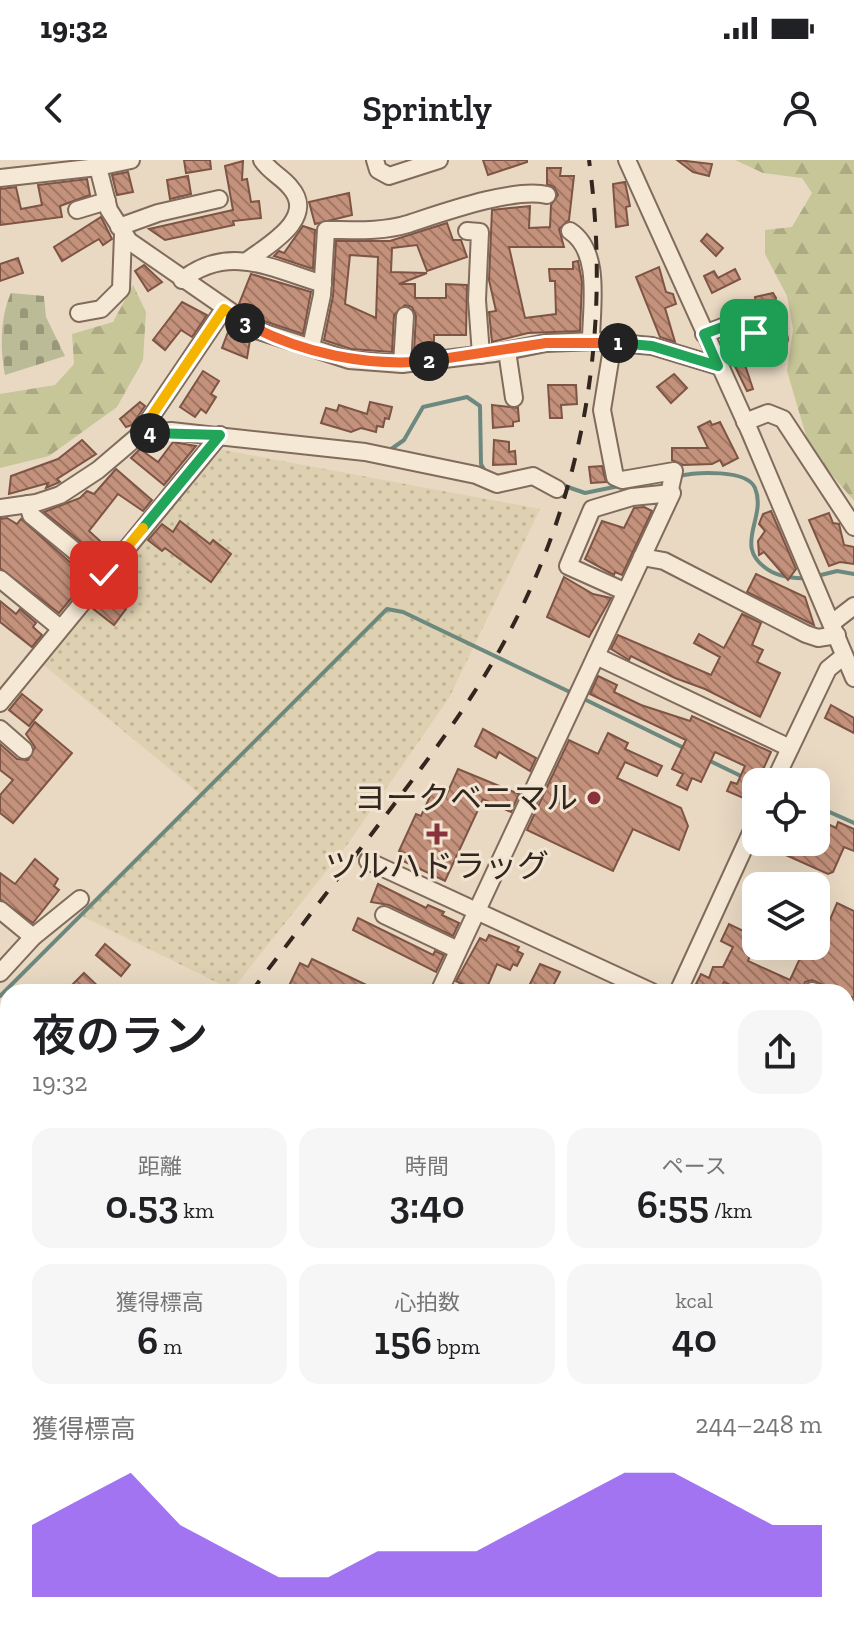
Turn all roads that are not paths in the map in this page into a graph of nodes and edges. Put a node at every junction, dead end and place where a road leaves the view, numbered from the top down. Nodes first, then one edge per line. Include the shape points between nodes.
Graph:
1 (131, 160) edge
2 (262, 160) edge
3 (375, 160) edge
4 (439, 160) edge
5 (627, 160) edge
6 (98, 167) junction
7 (0, 178) edge
8 (547, 195) dead end
9 (219, 199) dead end
10 (107, 201) junction
11 (77, 210) dead end
12 (121, 230) junction
13 (467, 231) dead end
14 (570, 231) dead end
15 (247, 261) junction
16 (182, 280) junction
17 (323, 284) junction
18 (224, 309) junction
19 (79, 313) dead end
20 (405, 316) dead end
21 (704, 334) junction
22 (779, 339) dead end
23 (591, 341) junction
24 (613, 342) junction
25 (311, 347) junction
26 (507, 351) junction
27 (481, 355) junction
28 (402, 364) junction
29 (718, 366) junction
30 (514, 398) dead end
31 (745, 422) junction
32 (140, 433) junction
33 (220, 435) junction
34 (672, 482) junction
35 (557, 489) dead end
36 (28, 504) junction
37 (0, 508) edge
38 (854, 527) edge
39 (642, 557) junction
40 (104, 575) junction
41 (0, 579) edge
42 (626, 592) junction
43 (854, 606) edge
44 (60, 628) junction
45 (834, 629) junction
46 (596, 656) junction
47 (844, 656) junction
48 (854, 678) edge
49 (0, 703) edge
50 (0, 729) edge
51 (790, 748) junction
52 (24, 750) dead end
53 (781, 768) edge
54 (742, 853) edge
55 (368, 861) dead end
56 (80, 899) dead end
57 (0, 910) edge
58 (476, 911) junction
59 (384, 915) dead end
60 (33, 937) junction
61 (458, 950) junction
62 (0, 973) edge
63 (443, 984) edge
64 (635, 984) edge
65 (682, 984) edge

1 - 6 street
2 - 15 street via 292,189 297,204 293,222 280,239
3 - 4 street via 378,170 389,176
5 - 21 street
6 - 7 street
6 - 10 street
8 - 17 street via 533,192 475,203 404,225 326,230
9 - 12 street via 158,213
10 - 11 street
10 - 12 street
12 - 16 street
12 - 19 street via 121,289 101,309
13 - 27 street via 480,232
14 - 23 street via 590,261
15 - 16 street via 212,263
15 - 17 street
16 - 18 street
17 - 25 street
18 - 25 street via 259,331
18 - 32 street
20 - 28 street
21 - 22 street via 728,325
21 - 29 street
23 - 24 street
23 - 26 street
24 - 29 street via 652,346
24 - 34 street via 602,410 615,477
25 - 28 street via 349,360
26 - 27 street
26 - 30 street
27 - 28 street
29 - 31 street
31 - 38 street via 768,413 783,419
31 - 45 street
32 - 33 street
32 - 36 street via 70,488
33 - 35 street via 365,452 497,484 533,476
33 - 40 street
34 - 39 street
34 - 42 street via 592,509 568,566
36 - 37 street
36 - 40 street via 31,515
39 - 42 street
39 - 45 street via 664,561 806,634 818,638
40 - 44 street
41 - 44 street
42 - 46 street
43 - 45 street
44 - 49 street
45 - 47 street
46 - 51 street
46 - 58 street
47 - 48 street
47 - 51 street via 828,669
50 - 52 street
51 - 53 street
54 - 65 street
55 - 58 street
56 - 60 street
57 - 60 street
58 - 61 street
58 - 64 street
59 - 61 street
60 - 62 street
61 - 63 street

